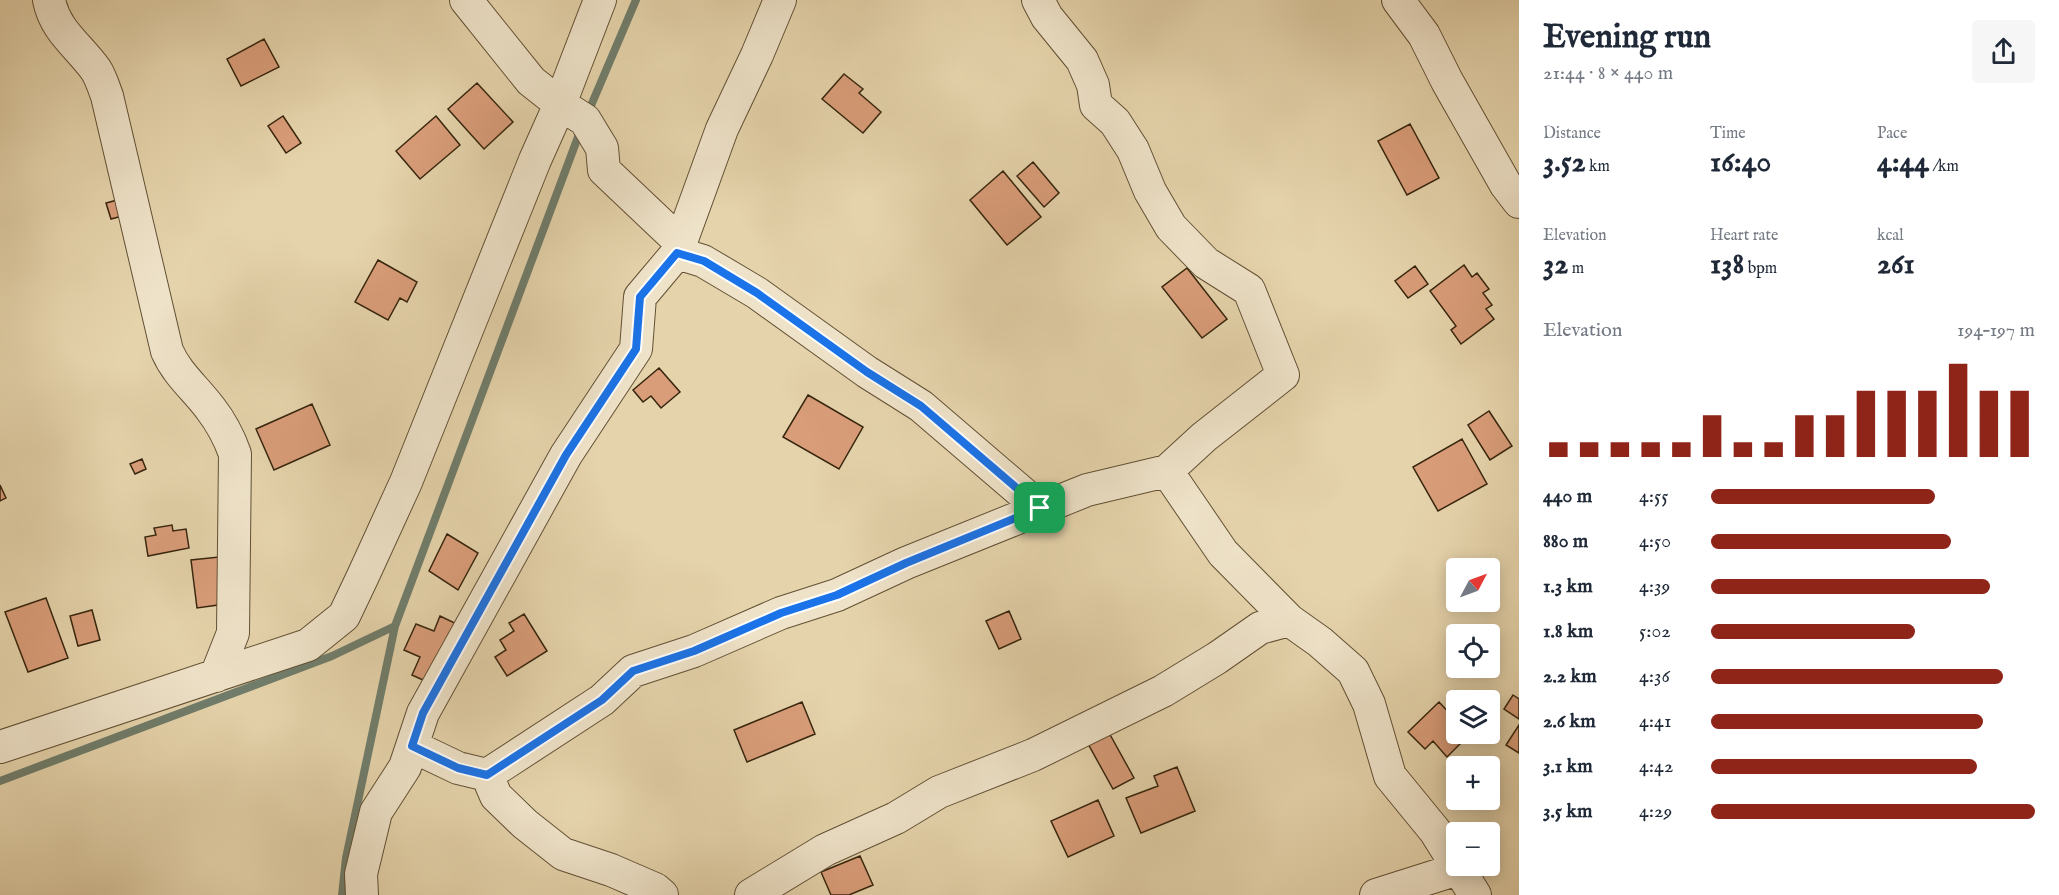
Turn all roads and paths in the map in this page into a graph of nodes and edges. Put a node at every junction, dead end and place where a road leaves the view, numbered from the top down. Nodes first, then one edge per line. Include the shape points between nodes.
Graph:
1 (49, 0) edge
2 (466, 0) edge
3 (600, 0) edge
4 (780, 0) edge
5 (1038, 0) edge
6 (1398, 0) edge
7 (560, 104) junction
8 (1519, 202) edge
9 (679, 248) junction
10 (1167, 471) junction
11 (1040, 508) junction
12 (1289, 620) junction
13 (216, 676) junction
14 (412, 746) junction
15 (0, 747) edge
16 (487, 775) junction
17 (1446, 849) edge
18 (1446, 873) edge
19 (1463, 876) edge
20 (362, 895) edge
21 (662, 895) edge
22 (751, 895) edge
23 (1376, 895) edge
24 (1475, 895) edge

1 - 13 street via 52,14 96,71 107,96 173,366 211,408 235,454 233,633
2 - 7 street via 531,81
3 - 7 street
4 - 9 street via 722,129
5 - 10 street via 1082,60 1093,85 1096,105 1115,122 1133,150 1171,227 1206,263 1249,290 1283,375
6 - 8 street via 1424,35
7 - 9 street via 585,120 602,148 604,170
7 - 13 street via 406,482 344,616 308,645
9 - 11 street via 757,293 921,406
9 - 14 street via 640,297 636,349 566,455 423,713
10 - 11 street via 1088,490
10 - 12 street via 1223,553
11 - 16 street via 837,595 633,671 602,700
12 - 17 street via 1353,671 1368,704 1390,776
12 - 22 street via 1260,628 1163,691 1033,755 939,792 896,818 825,850
13 - 15 street
14 - 16 street via 458,768
14 - 20 street via 405,767 376,812 361,874
16 - 21 street via 496,796 563,854 611,870
18 - 23 street
19 - 24 street

